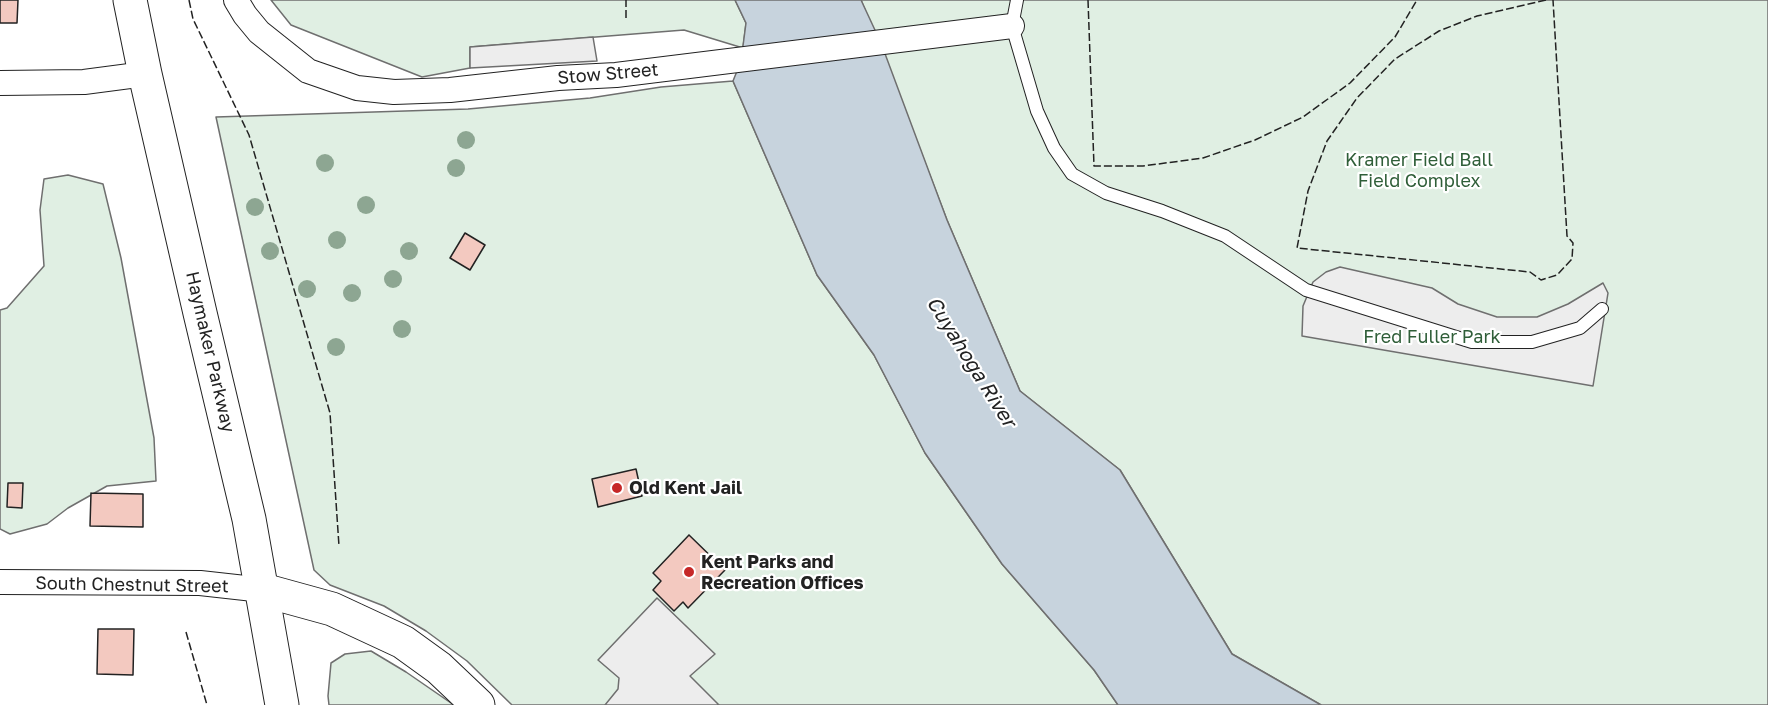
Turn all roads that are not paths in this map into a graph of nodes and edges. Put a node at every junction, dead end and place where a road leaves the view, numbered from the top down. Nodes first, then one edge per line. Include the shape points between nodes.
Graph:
1 (130, 0) edge
2 (236, 0) edge
3 (1017, 0) edge
4 (1012, 26) junction
5 (145, 74) junction
6 (0, 82) edge
7 (1602, 309) dead end
8 (0, 582) edge
9 (263, 590) junction
10 (282, 705) edge
11 (478, 705) edge

1 - 5 main road, Haymaker Parkway
2 - 4 street, Stow Street via 259,32 308,71 357,88 394,92 615,75
3 - 4 lane
4 - 7 lane via 1037,111 1054,148 1072,174 1106,193 1225,236 1306,290 1472,342 1532,342 1580,328
5 - 6 street via 84,82
5 - 9 main road, Haymaker Parkway
8 - 9 street, South Chestnut Street via 200,583
9 - 10 main road, Haymaker Parkway
9 - 11 main road via 332,609 403,642 439,668

